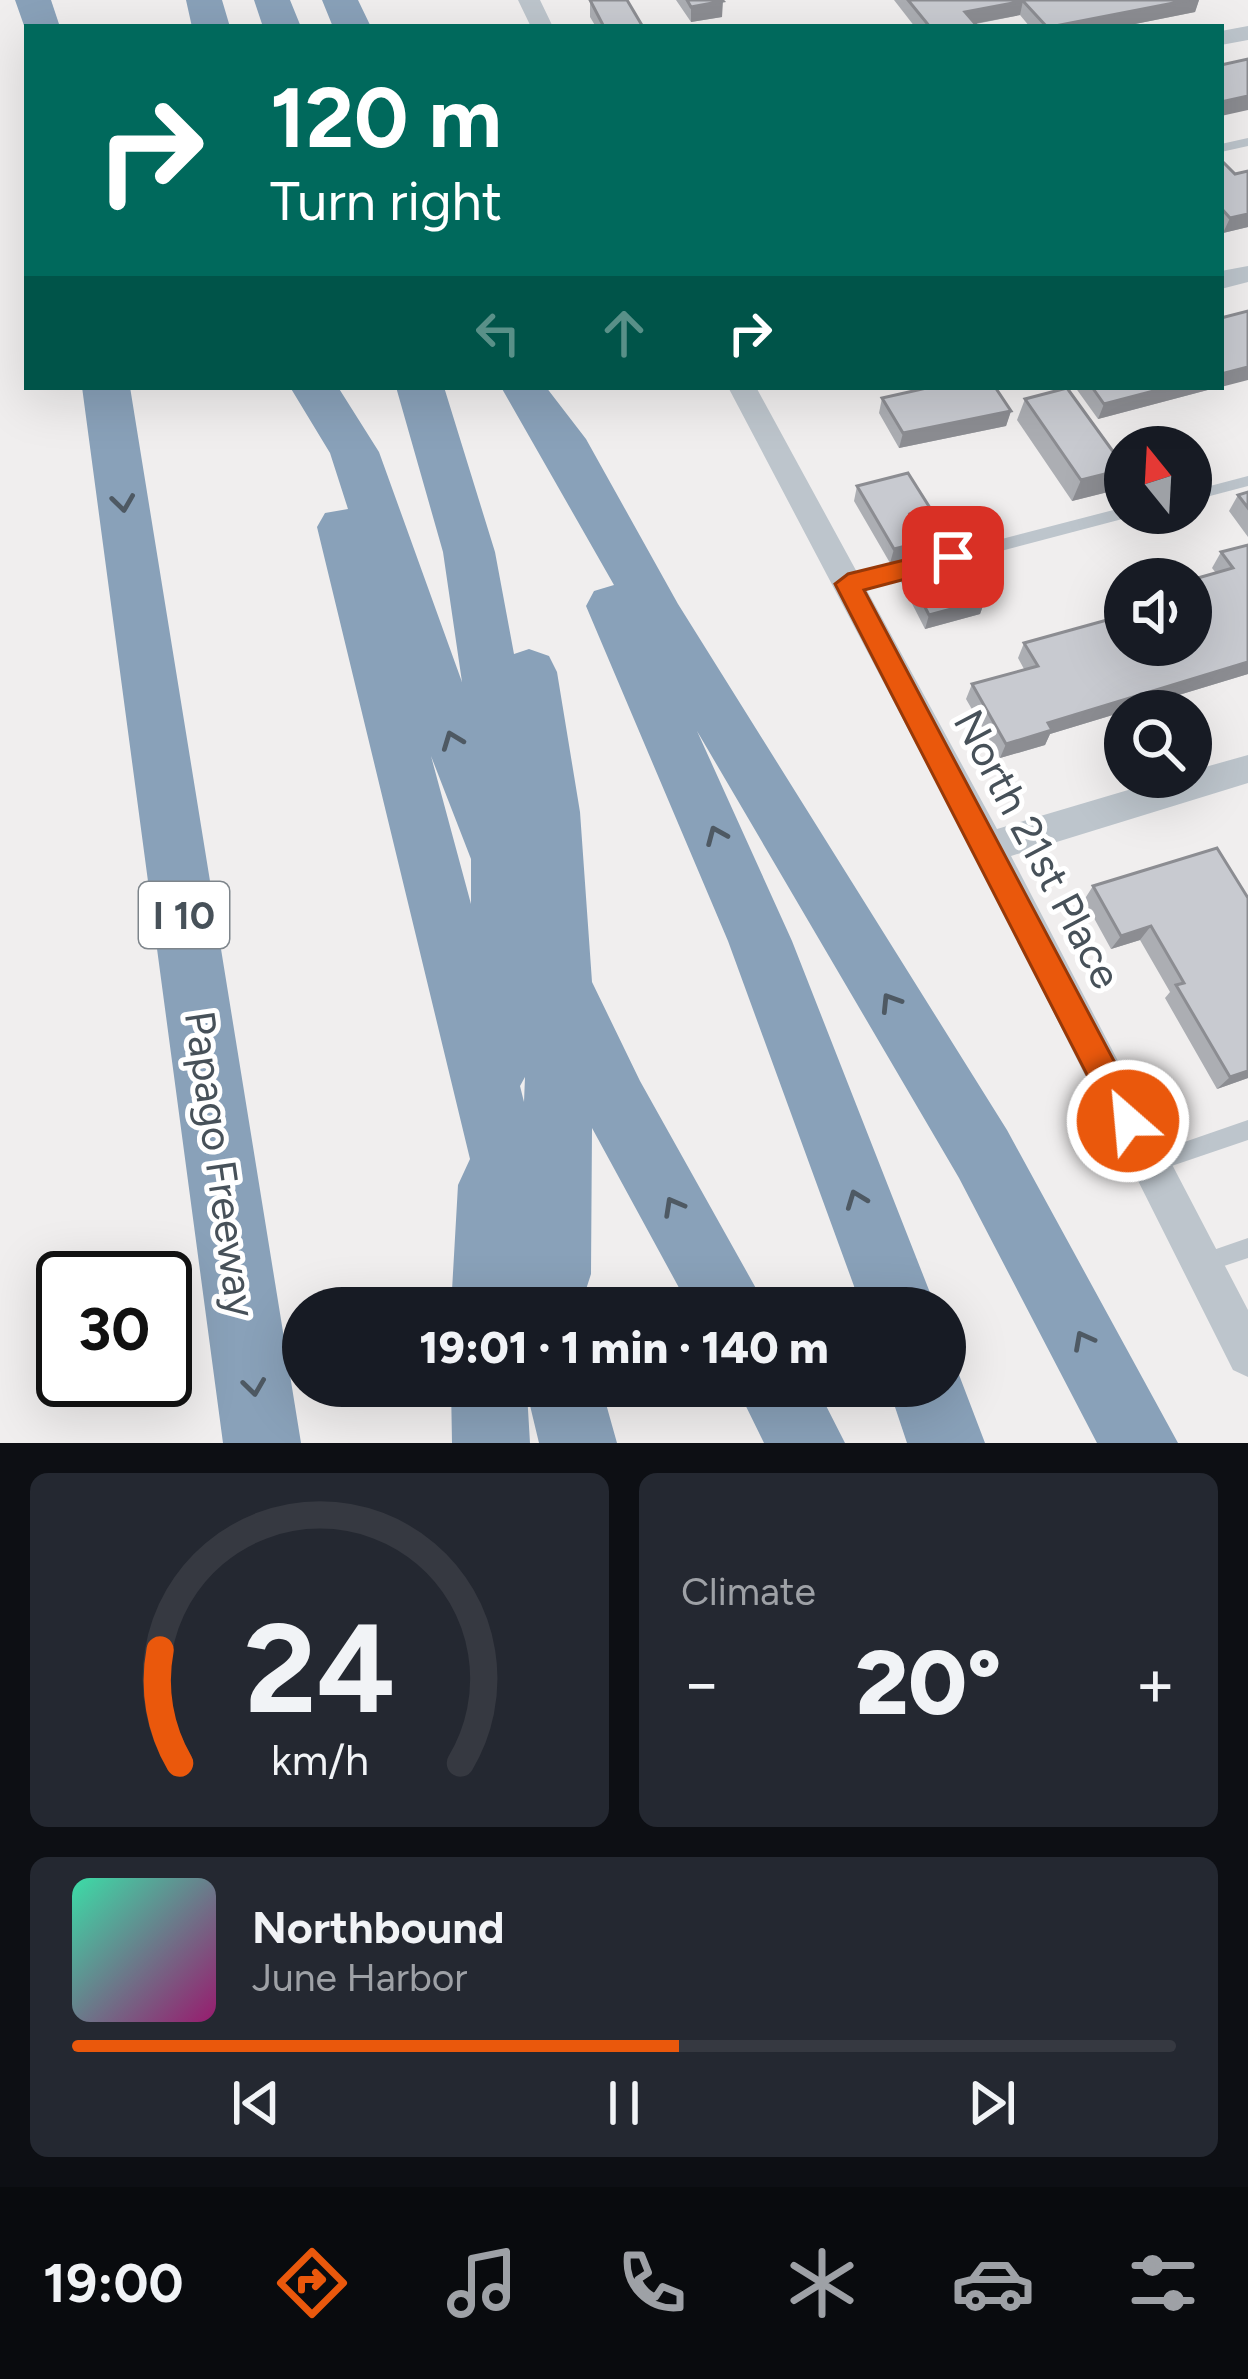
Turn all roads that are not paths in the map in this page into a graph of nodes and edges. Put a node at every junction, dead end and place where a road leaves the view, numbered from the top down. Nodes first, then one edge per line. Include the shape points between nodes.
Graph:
1 (106, 390) edge
2 (311, 390) edge
3 (312, 390) edge
4 (421, 390) edge
5 (460, 390) edge
6 (522, 390) edge
7 (523, 390) edge
8 (746, 390) edge
9 (1248, 482) edge
10 (1212, 491) edge
11 (1104, 519) edge
12 (481, 523) junction
13 (848, 584) junction
14 (1248, 769) edge
15 (988, 847) junction
16 (1248, 1130) edge
17 (1150, 1163) junction
18 (1248, 1248) edge
19 (1201, 1264) junction
20 (489, 1287) edge
21 (538, 1287) edge
22 (555, 1287) edge
23 (718, 1287) edge
24 (890, 1287) edge
25 (1248, 1355) edge
26 (489, 1407) edge
27 (559, 1407) edge
28 (567, 1407) edge
29 (786, 1407) edge
30 (933, 1407) edge
31 (262, 1443) edge
32 (490, 1443) edge
33 (558, 1443) edge
34 (578, 1443) edge
35 (806, 1443) edge
36 (946, 1443) edge
37 (1139, 1443) edge

1 -> 31 highway, Papago Freeway / I 10
2 - 21 highway
23 -> 3 highway via 616,1105 478,809 354,452
4 - 12 highway
5 - 12 highway
24 -> 6 highway via 760,940 671,727 537,447
37 -> 7 highway via 983,1154 658,619 568,452
8 - 13 street, North 21st Place
9 - 10 lane
11 - 13 lane
12 - 20 highway via 506,921
12 - 22 highway via 519,601 555,881
13 - 15 street, North 21st Place
14 - 15 street
15 - 17 street, North 21st Place
16 - 17 lane
17 - 19 street, North 21st Place
18 - 19 lane
19 - 25 street, North 21st Place
26 - 32 highway
27 - 33 highway
28 - 34 highway
29 - 35 highway
30 - 36 highway

